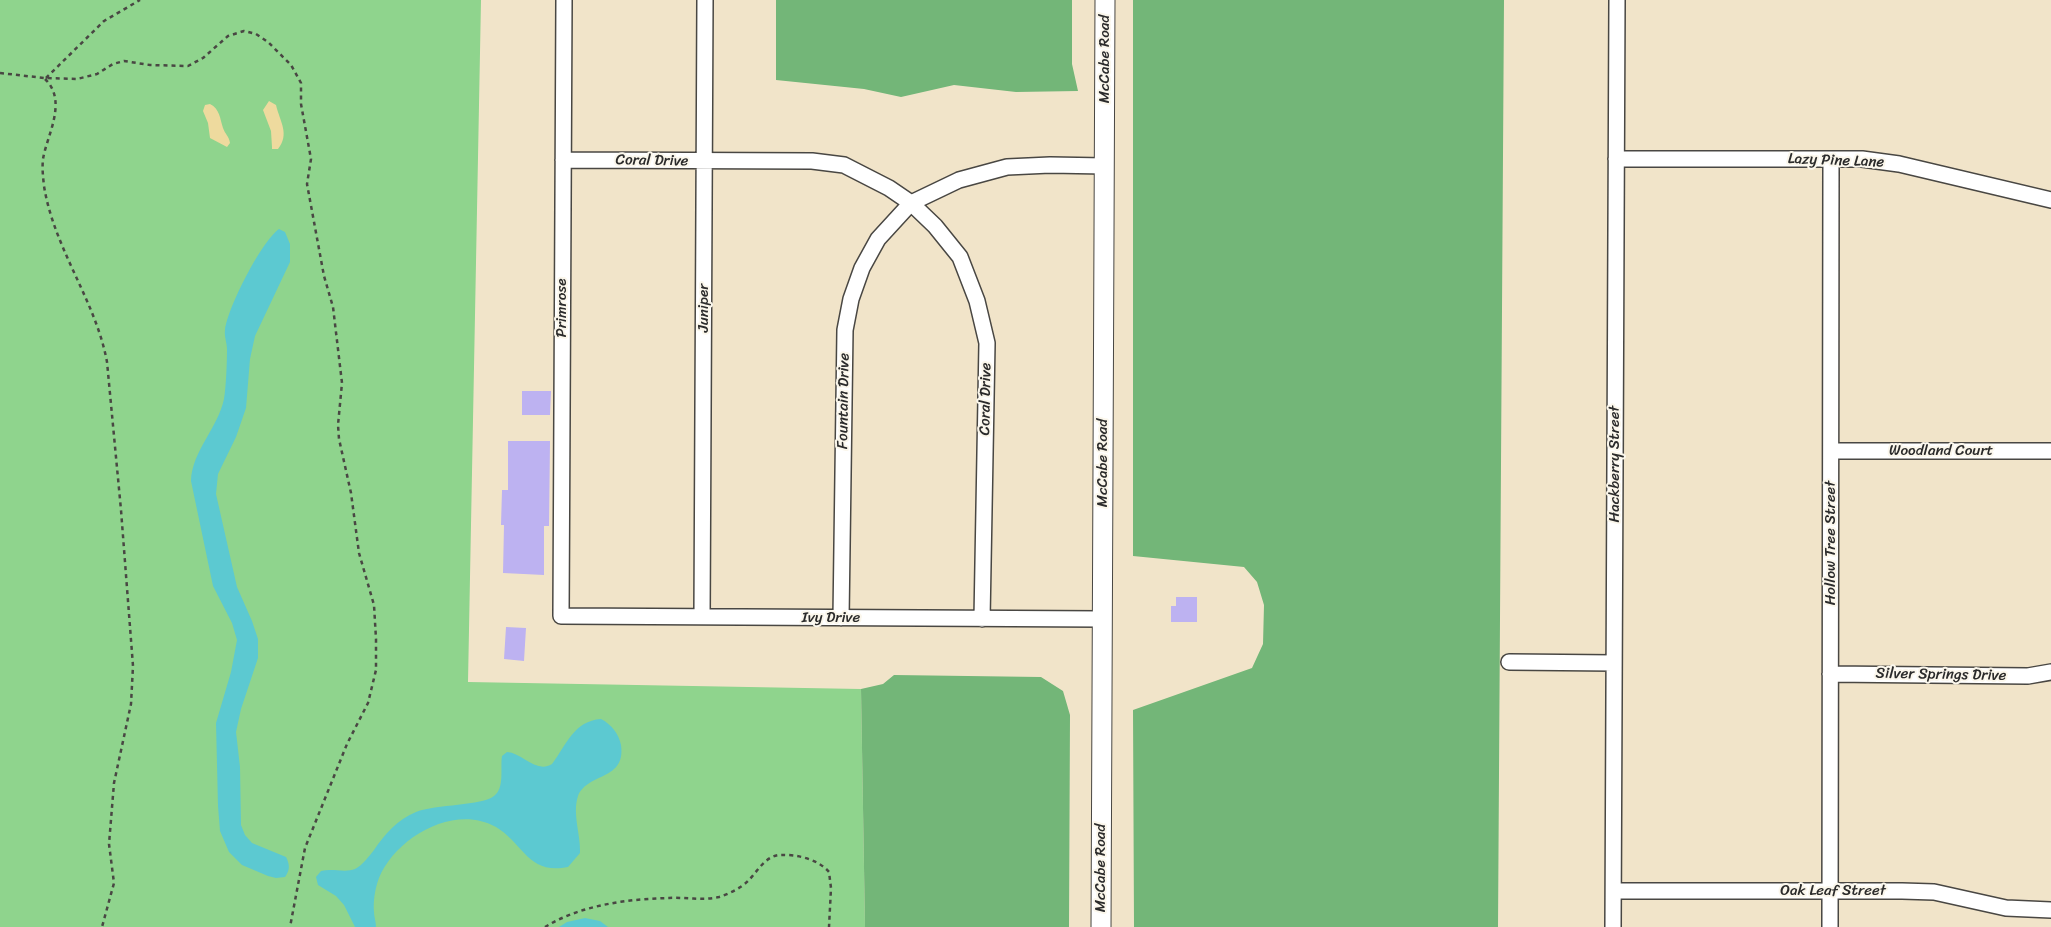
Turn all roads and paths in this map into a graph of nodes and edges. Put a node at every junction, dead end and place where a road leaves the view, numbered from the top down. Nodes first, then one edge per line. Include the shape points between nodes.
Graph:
1 (140, 0) edge
2 (564, 0) edge
3 (705, 0) edge
4 (1105, 0) edge
5 (1617, 0) edge
6 (0, 73) edge
7 (44, 78) junction
8 (1616, 159) junction
9 (563, 160) junction
10 (1831, 160) junction
11 (705, 162) junction
12 (1105, 166) junction
13 (2051, 200) edge
14 (911, 203) junction
15 (1831, 451) junction
16 (2051, 451) edge
17 (561, 616) joint
18 (702, 617) junction
19 (841, 618) junction
20 (982, 619) junction
21 (1102, 619) junction
22 (1509, 662) dead end
23 (1614, 663) junction
24 (2051, 672) edge
25 (1830, 674) junction
26 (1614, 891) junction
27 (1830, 892) junction
28 (2051, 910) edge
29 (102, 927) edge
30 (290, 927) edge
31 (545, 927) edge
32 (829, 927) edge
33 (1101, 927) edge
34 (1613, 927) edge
35 (1830, 927) edge

1 - 7 path via 104,21
2 - 9 street, Primrose
3 - 11 street, Juniper
4 - 12 street, McCabe Road
5 - 8 street, Hackberry Street
6 - 7 path
7 - 29 path via 51,88 55,108 43,162 46,198 107,362 133,666 131,704 114,783 109,844 114,883
7 - 30 path via 86,78 124,61 188,66 203,58 228,36 244,31 268,42 294,69 301,83 301,104 311,159 307,184 333,307 342,383 339,439 359,553 374,605 376,639 374,679 368,703 347,744 306,848
8 - 10 street, Lazy Pine Lane
8 - 23 street, Hackberry Street
9 - 11 street, Coral Drive
9 - 17 street, Primrose
10 - 13 street, Lazy Pine Lane via 1862,159 1899,164
10 - 15 street, Hollow Tree Street
11 - 14 street, Coral Drive via 812,161 844,165
11 - 18 street, Juniper
12 - 14 street via 1007,167 959,180
12 - 21 street, McCabe Road
14 - 19 street, Fountain Drive via 878,239 862,268 845,330
14 - 20 street, Coral Drive via 960,256 977,301 987,343
15 - 16 street, Woodland Court
15 - 25 street, Hollow Tree Street
17 - 18 street, Ivy Drive
18 - 19 street, Ivy Drive
19 - 20 street, Ivy Drive
20 - 21 street, Ivy Drive
21 - 33 street, McCabe Road
22 - 23 street
23 - 26 street, Hackberry Street
24 - 25 street, Silver Springs Drive via 2028,676
25 - 27 street, Hollow Tree Street
26 - 27 street, Oak Leaf Street
26 - 34 street, Hackberry Street
27 - 28 street, Oak Leaf Street via 1934,892 2006,908
27 - 35 street, Hollow Tree Street
31 - 32 path via 569,914 610,904 720,897 748,881 768,859 780,855 809,859 829,872

